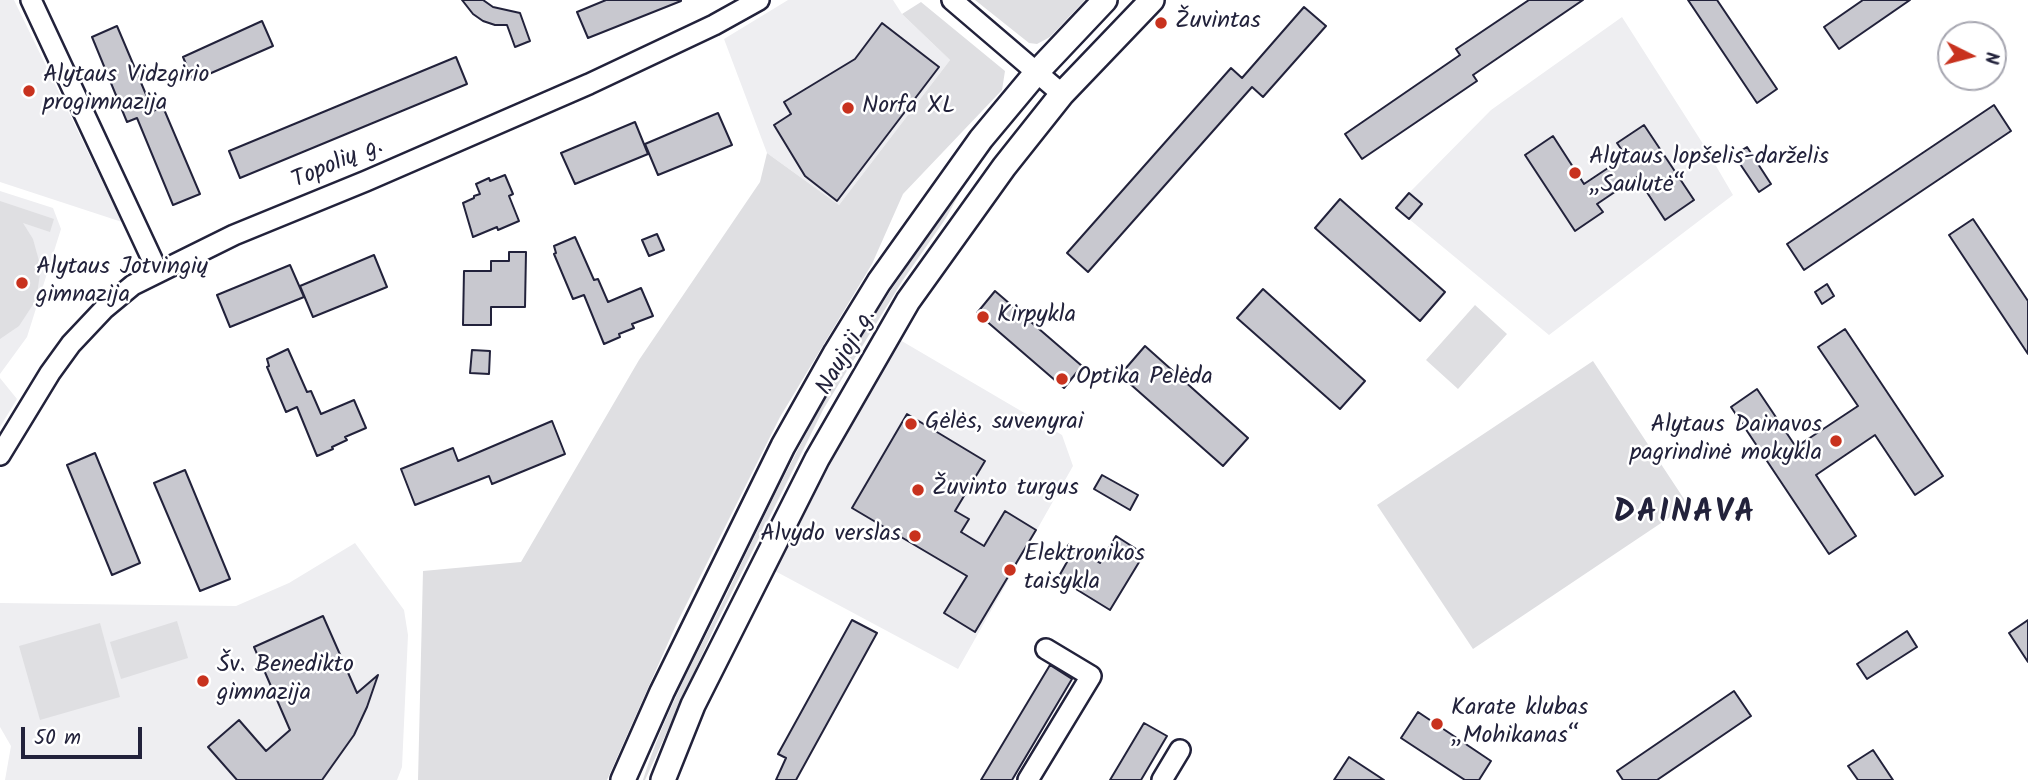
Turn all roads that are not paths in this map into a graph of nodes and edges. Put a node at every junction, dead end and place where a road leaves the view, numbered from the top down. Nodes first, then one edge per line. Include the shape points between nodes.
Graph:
1 (31, 0) edge
2 (759, 0) edge
3 (952, 0) edge
4 (1105, 0) edge
5 (1153, 0) edge
6 (1037, 72) junction
7 (1062, 94) junction
8 (158, 271) junction
9 (0, 455) edge
10 (1046, 649) dead end
11 (1180, 750) dead end
12 (623, 780) edge
13 (663, 780) edge
14 (1028, 780) edge
15 (1162, 780) edge

1 - 8 street
2 - 8 street, Topolių g. via 589,84
3 - 6 street
4 - 6 main road, Naujoji g.
5 - 7 main road, Naujoji g.
6 - 7 street
6 - 12 main road, Naujoji g. via 930,209 836,352 783,446
7 - 13 main road, Naujoji g. via 908,301 817,459 693,705
8 - 9 street, Topolių g. via 104,309 71,344
10 - 14 street via 1091,676
11 - 15 street

